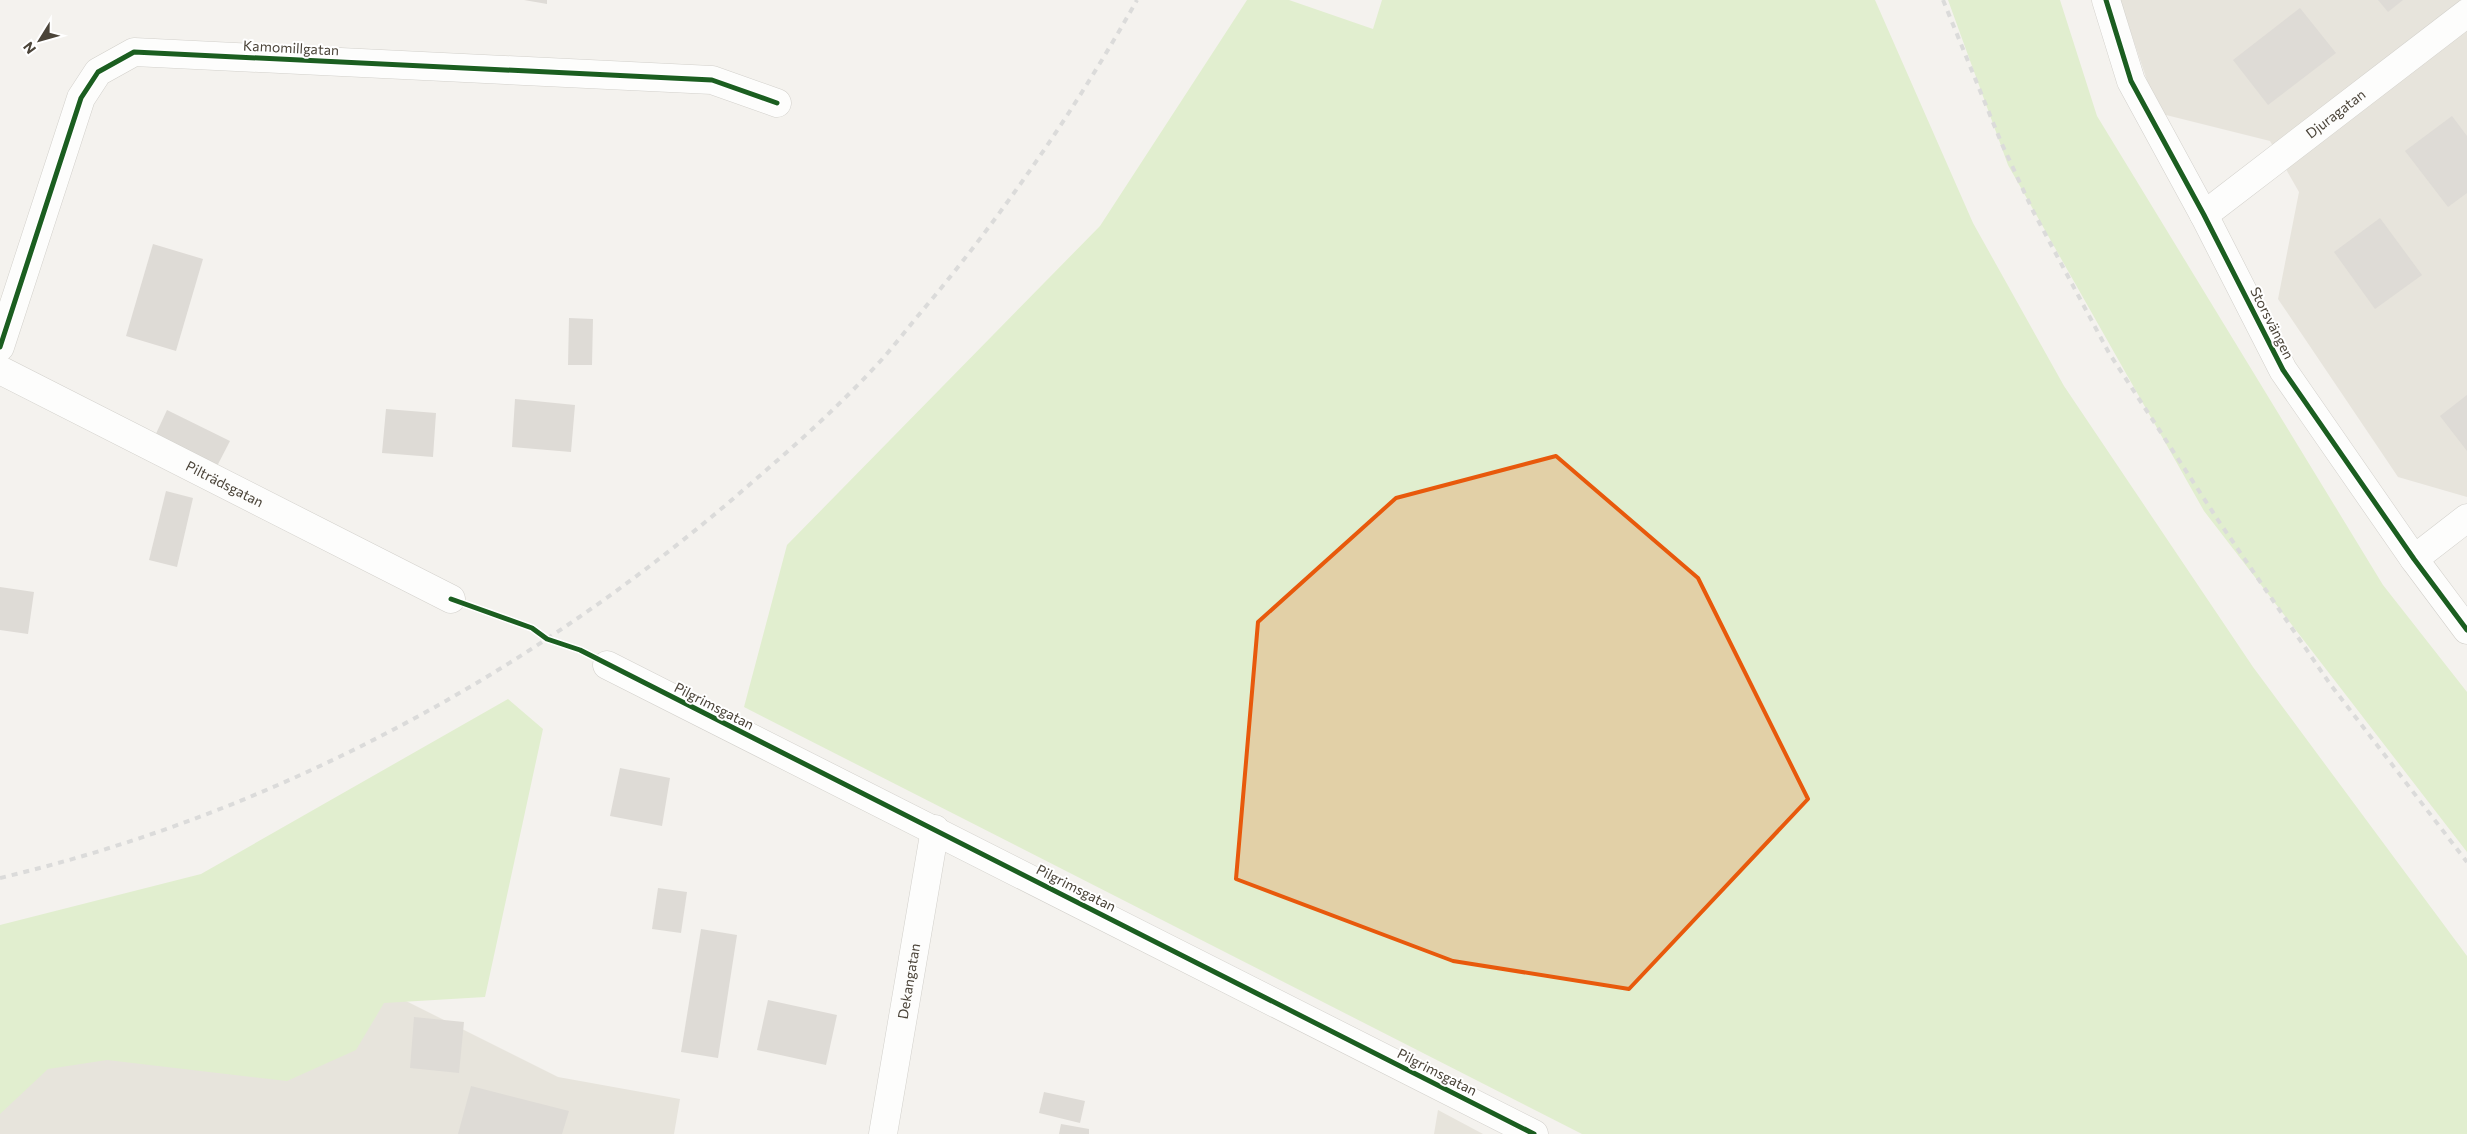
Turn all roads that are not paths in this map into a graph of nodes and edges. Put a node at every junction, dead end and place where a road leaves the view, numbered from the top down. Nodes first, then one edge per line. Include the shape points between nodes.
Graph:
1 (2106, 0) edge
2 (2467, 12) edge
3 (777, 103) dead end
4 (2204, 214) junction
5 (0, 347) edge
6 (0, 370) edge
7 (2467, 518) edge
8 (2414, 559) junction
9 (451, 599) dead end
10 (2467, 630) edge
11 (607, 665) dead end
12 (934, 829) junction
13 (883, 1134) edge
14 (1534, 1134) edge

1 - 4 street, Storsvängen via 2131,81
2 - 4 street, Djuragatan
3 - 5 street, Kamomillgatan via 712,80 134,52 98,72 81,98
4 - 8 street, Storsvängen via 2283,370
6 - 9 street, Pilträdsgatan
7 - 8 street
8 - 10 street, Storsvängen
11 - 12 street, Pilgrimsgatan
12 - 13 street, Dekangatan
12 - 14 street, Pilgrimsgatan

